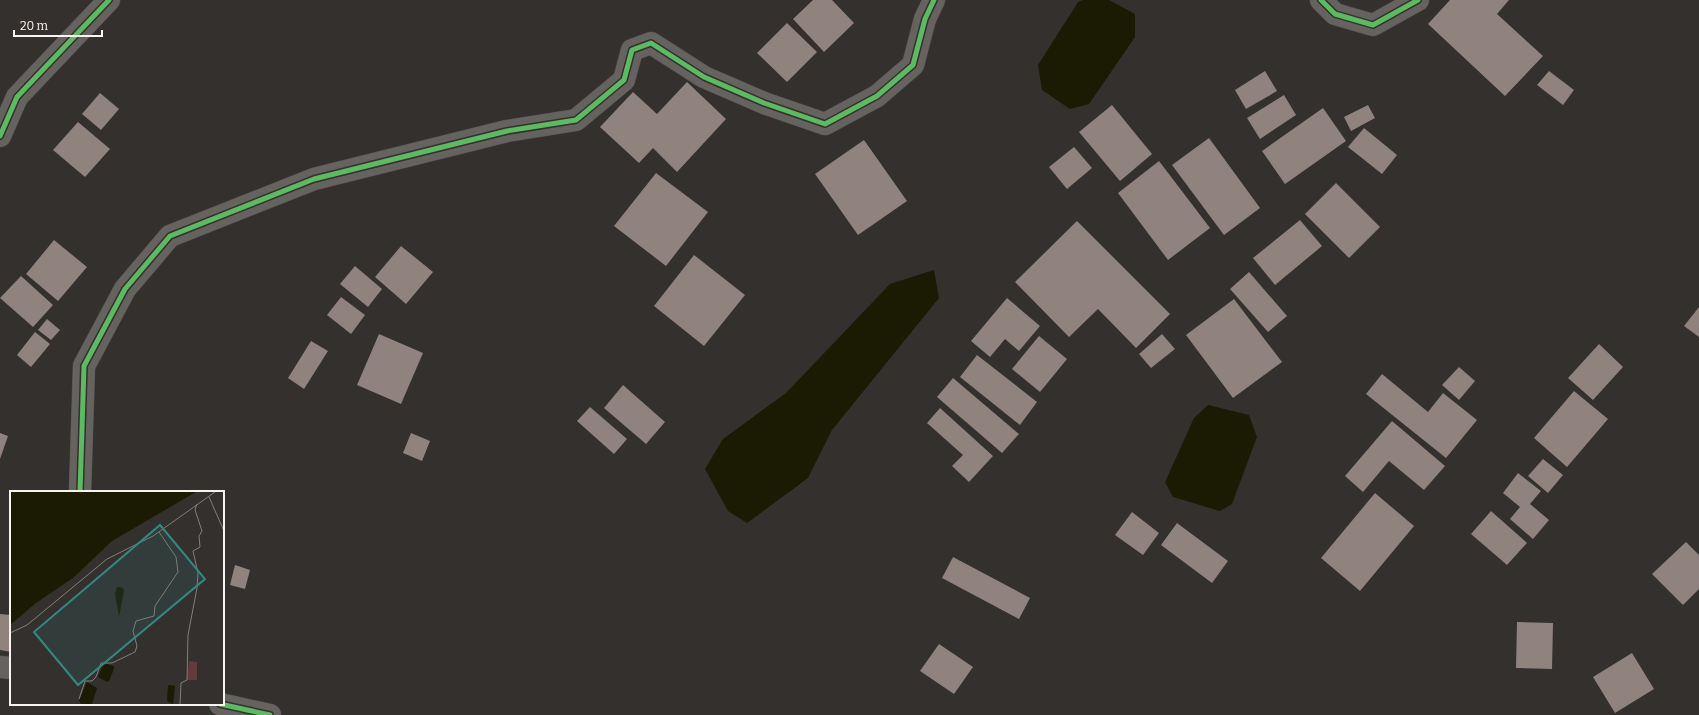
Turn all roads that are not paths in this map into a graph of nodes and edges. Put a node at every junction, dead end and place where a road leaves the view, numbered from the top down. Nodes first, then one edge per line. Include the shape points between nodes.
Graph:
1 (109, 0) edge
2 (934, 0) edge
3 (1321, 0) edge
4 (1418, 0) edge
5 (0, 136) edge
6 (80, 491) edge
7 (0, 666) edge
8 (10, 668) edge
9 (224, 705) edge
10 (270, 715) edge

1 - 5 street via 17,97
2 - 6 street via 925,20 913,65 878,96 825,124 764,103 704,77 651,43 632,50 624,80 576,120 507,131 314,179 170,236 125,289 84,366
3 - 4 street via 1335,14 1373,25
7 - 8 street
9 - 10 street

